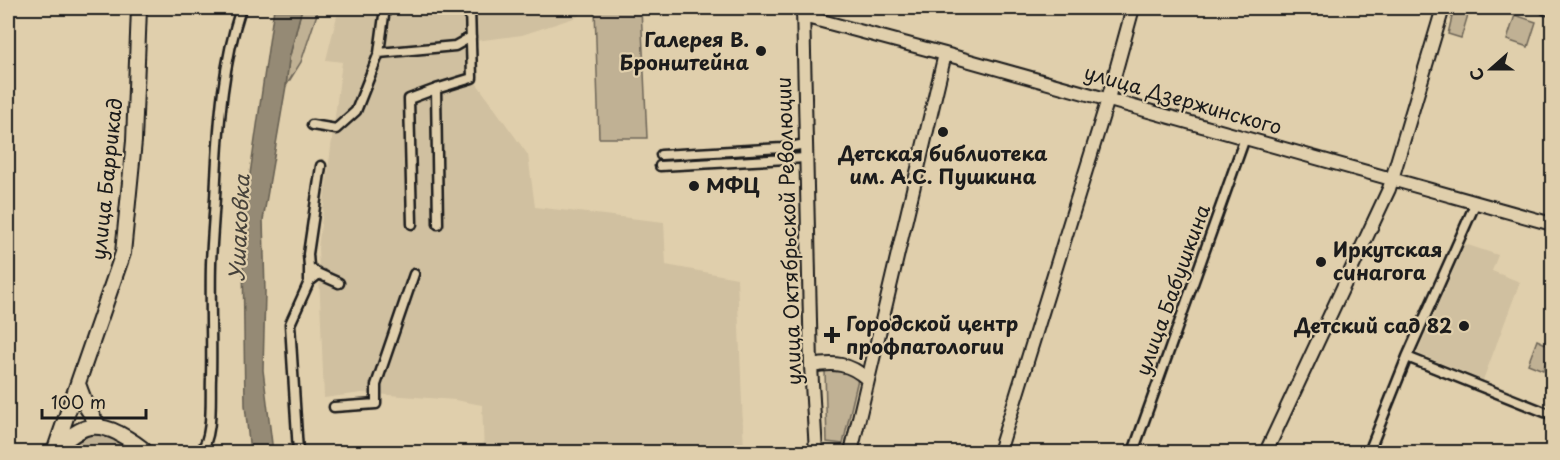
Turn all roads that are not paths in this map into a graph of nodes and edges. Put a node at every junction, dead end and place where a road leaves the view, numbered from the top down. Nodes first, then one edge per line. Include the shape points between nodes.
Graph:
1 (140, 8) edge
2 (241, 8) edge
3 (385, 8) edge
4 (470, 8) edge
5 (1133, 8) edge
6 (1443, 8) edge
7 (1546, 8) edge
8 (1552, 9) edge
9 (803, 12) edge
10 (471, 37) junction
11 (379, 52) junction
12 (945, 54) junction
13 (436, 89) junction
14 (1108, 99) junction
15 (312, 125) dead end
16 (1245, 138) junction
17 (806, 144) junction
18 (661, 155) dead end
19 (806, 158) junction
20 (321, 166) dead end
21 (660, 166) dead end
22 (1392, 179) junction
23 (1476, 202) junction
24 (412, 224) dead end
25 (438, 224) dead end
26 (1552, 224) edge
27 (309, 267) junction
28 (319, 274) junction
29 (413, 276) dead end
30 (309, 282) junction
31 (339, 283) dead end
32 (1407, 357) junction
33 (811, 366) junction
34 (867, 379) junction
35 (78, 384) junction
36 (334, 407) dead end
37 (1552, 415) edge
38 (98, 425) junction
39 (54, 451) edge
40 (146, 453) edge
41 (200, 453) edge
42 (298, 453) edge
43 (816, 453) edge
44 (851, 453) edge
45 (999, 453) edge
46 (1133, 453) edge
47 (1266, 453) edge
48 (1369, 453) edge

1 - 35 main road, улица Баррикад via 134,141 123,253
2 - 41 street via 230,44 221,101 211,264 210,413 208,435
3 - 11 street
4 - 10 street
5 - 14 main road
6 - 22 main road
7 - 8 main road
9 - 12 main road, улица Дзержинского
9 - 17 main road, улица Октябрьской Революции
10 - 11 street via 455,46
10 - 13 street via 472,78
11 - 15 street via 356,111 336,129
12 - 14 main road, улица Дзержинского
12 - 34 main road
13 - 24 street via 409,99
13 - 25 street
14 - 16 main road, улица Дзержинского
14 - 45 main road
16 - 22 main road, улица Дзержинского
16 - 46 street, улица Бабушкина
17 - 18 street
17 - 19 main road, улица Октябрьской Революции
19 - 21 street
19 - 33 main road, улица Октябрьской Революции
20 - 27 street
22 - 23 main road, улица Дзержинского
22 - 47 main road
23 - 26 main road, улица Дзержинского
23 - 32 street
27 - 28 street
27 - 30 street
28 - 30 street
28 - 31 street
29 - 36 street via 376,385 376,404
30 - 42 street via 290,324
32 - 37 street
32 - 48 street
33 - 34 main road via 841,364 856,369
33 - 43 main road, улица Октябрьской Революции
34 - 44 main road
35 - 38 main road
35 - 39 main road, улица Баррикад
38 - 39 main road via 81,430
38 - 40 main road via 126,437

